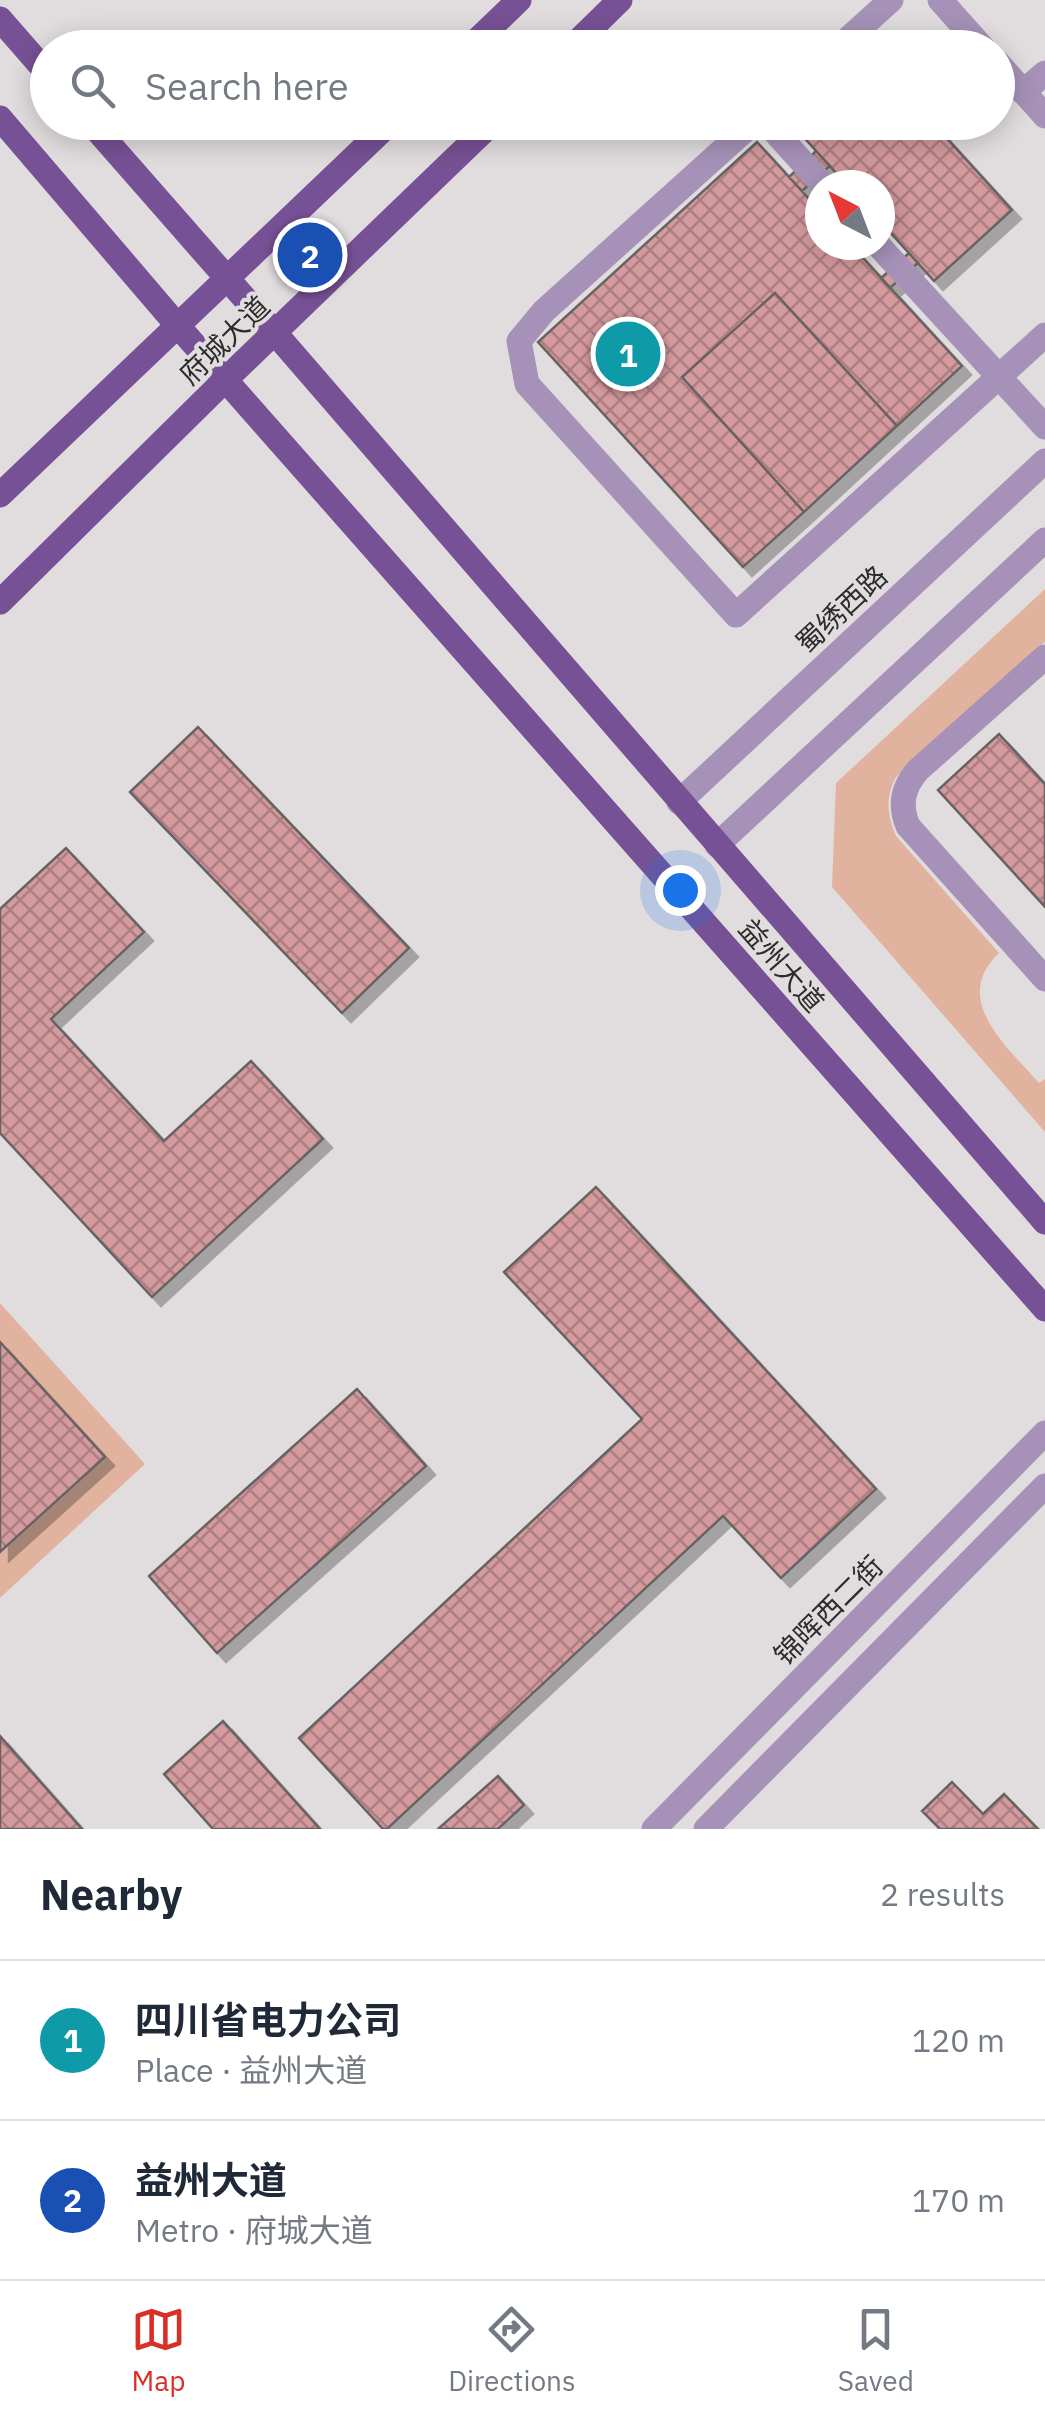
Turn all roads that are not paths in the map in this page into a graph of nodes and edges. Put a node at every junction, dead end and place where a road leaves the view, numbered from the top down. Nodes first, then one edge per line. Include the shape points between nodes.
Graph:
1 (520, 0) edge
2 (620, 0) edge
3 (890, 0) edge
4 (940, 0) edge
5 (0, 19) edge
6 (489, 30) edge
7 (589, 30) edge
8 (858, 30) edge
9 (967, 30) edge
10 (30, 53) edge
11 (1045, 73) edge
12 (1015, 82) edge
13 (1024, 92) junction
14 (1045, 116) edge
15 (0, 118) edge
16 (105, 140) edge
17 (371, 140) edge
18 (474, 140) edge
19 (734, 140) edge
20 (783, 140) edge
21 (810, 170) edge
22 (892, 260) edge
23 (226, 280) junction
24 (177, 325) junction
25 (274, 332) junction
26 (1045, 335) edge
27 (999, 378) junction
28 (226, 379) junction
29 (1045, 427) edge
30 (1045, 460) edge
31 (0, 495) edge
32 (1045, 540) edge
33 (0, 602) edge
34 (1045, 658) edge
35 (679, 802) junction
36 (718, 844) junction
37 (1045, 979) edge
38 (1045, 1222) edge
39 (1045, 1309) edge
40 (1045, 1433) edge
41 (1045, 1486) edge
42 (654, 1829) edge
43 (706, 1829) edge

1 - 6 main road
2 - 7 main road
3 - 8 street
4 - 9 street
5 - 10 main road
11 - 13 street
12 - 13 street
13 - 14 street
15 - 24 main road, 益州大道
16 - 23 main road, 益州大道
17 - 23 main road, 府城大道
18 - 25 main road, 府城大道
19 - 27 street via 544,311 519,342 528,384 736,615
20 - 21 street
22 - 27 street
23 - 24 main road, 府城大道
23 - 25 main road, 益州大道
24 - 28 main road, 益州大道
24 - 31 main road, 府城大道
25 - 28 main road, 府城大道
25 - 35 main road, 益州大道
26 - 27 street
27 - 29 street
28 - 33 main road, 府城大道
28 - 39 main road, 益州大道
30 - 35 street, 蜀绣西路
32 - 36 street
34 - 37 street via 918,770 902,804 908,826
35 - 36 main road, 益州大道
36 - 38 main road, 益州大道
40 - 42 street, 锦晖西二街
41 - 43 street

